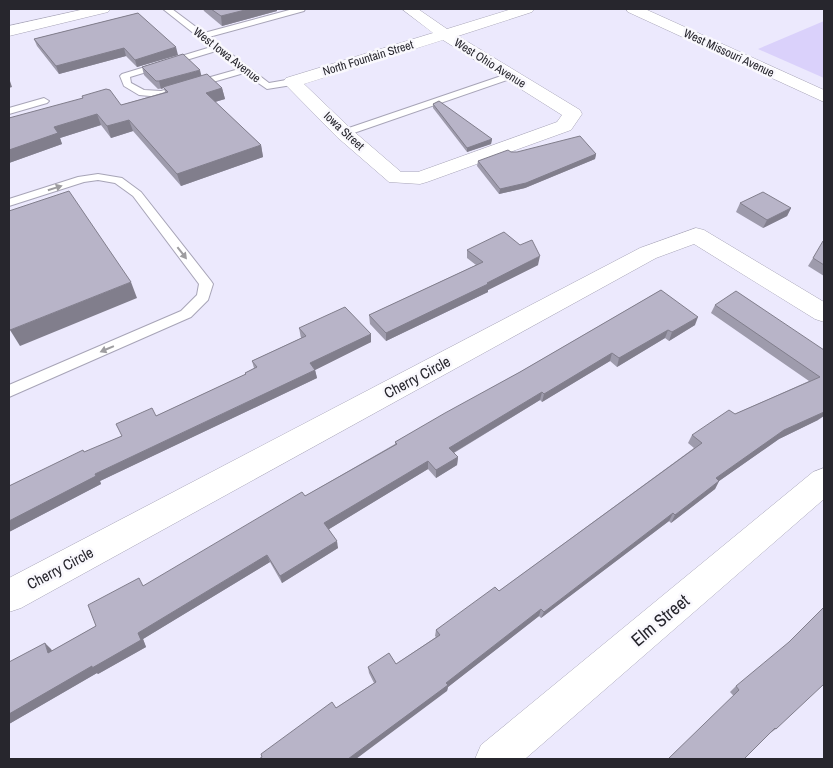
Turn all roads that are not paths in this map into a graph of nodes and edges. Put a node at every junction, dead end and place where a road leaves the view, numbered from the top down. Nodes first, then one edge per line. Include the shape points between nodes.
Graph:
1 (103, 9) edge
2 (166, 9) edge
3 (264, 9) edge
4 (302, 9) edge
5 (409, 9) edge
6 (527, 9) edge
7 (633, 9) edge
8 (275, 16) junction
9 (9, 31) edge
10 (444, 34) junction
11 (202, 36) junction
12 (216, 48) junction
13 (245, 70) junction
14 (510, 76) junction
15 (292, 82) junction
16 (824, 96) edge
17 (44, 101) dead end
18 (9, 112) edge
19 (344, 133) junction
20 (396, 178) joint
21 (9, 203) edge
22 (824, 314) edge
23 (9, 391) edge
24 (824, 481) edge
25 (9, 596) edge
26 (495, 759) edge

1 - 9 street
2 - 11 lane, West Iowa Avenue
3 - 8 lane
4 - 8 lane
5 - 10 street, West Ohio Avenue
6 - 10 street, North Fountain Street
7 - 16 street, West Missouri Avenue
8 - 11 lane
10 - 14 street, West Ohio Avenue
10 - 15 street, North Fountain Street
11 - 12 lane, West Iowa Avenue
12 - 13 lane, West Iowa Avenue
12 - 13 lane via 125,76 127,84 142,93 161,94
13 - 15 lane, West Iowa Avenue via 267,86
14 - 19 lane
14 - 20 street, West Ohio Avenue via 573,114 564,126 420,178
15 - 19 street, Iowa Street
17 - 18 lane
19 - 20 street, Iowa Street
21 -> 23 lane via 82,179 118,180 137,194 206,284 203,297 186,314
22 - 25 street, Cherry Circle via 696,235 648,253
24 - 26 street, Elm Street

